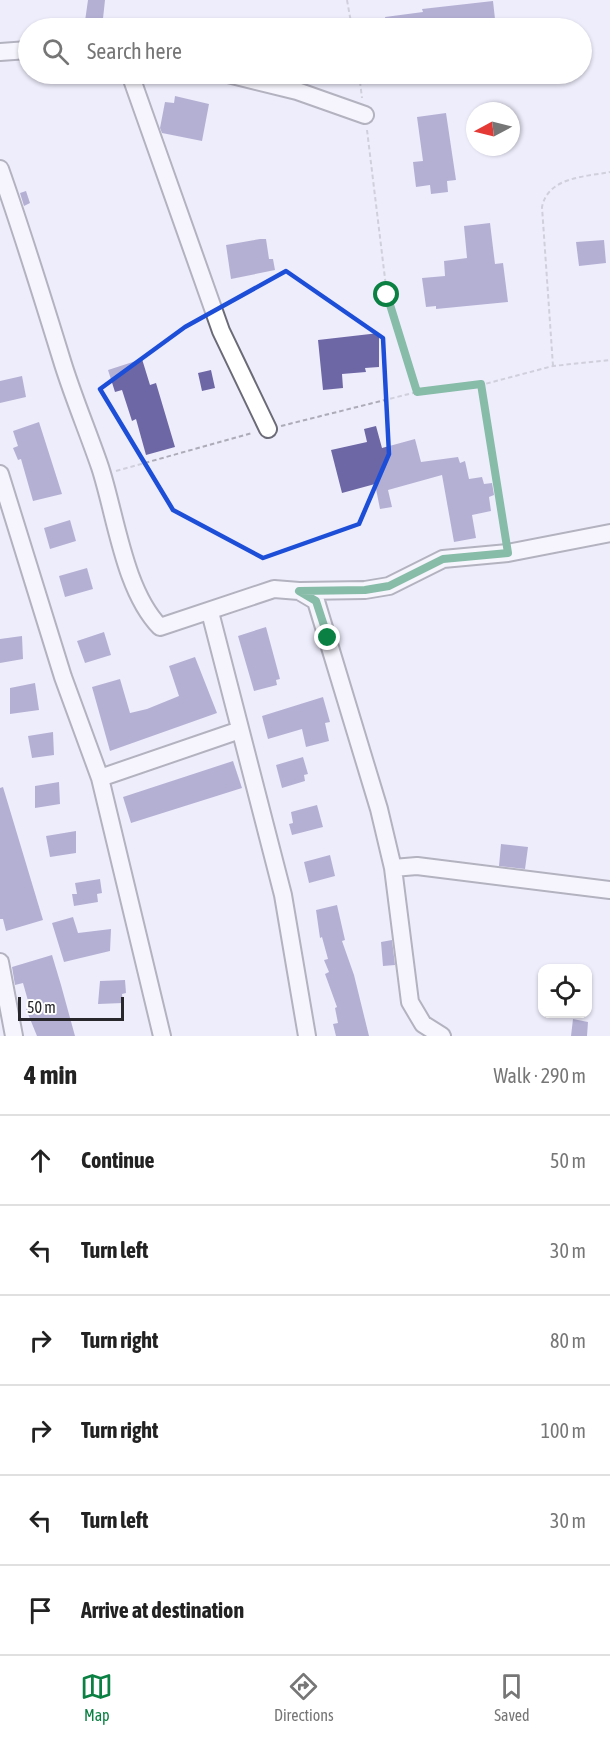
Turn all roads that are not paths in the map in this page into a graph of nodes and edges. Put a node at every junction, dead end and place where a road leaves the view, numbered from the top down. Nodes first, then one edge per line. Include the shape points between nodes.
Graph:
1 (18, 51) edge
2 (0, 52) edge
3 (134, 84) edge
4 (269, 84) edge
5 (365, 115) road end
6 (0, 169) edge
7 (268, 429) road end
8 (0, 474) edge
9 (610, 533) edge
10 (299, 591) junction
11 (210, 612) junction
12 (240, 730) junction
13 (100, 778) junction
14 (393, 868) junction
15 (610, 890) edge
16 (0, 962) edge
17 (14, 1036) edge
18 (162, 1036) edge
19 (307, 1036) edge
20 (442, 1036) edge

1 - 2 street
3 - 7 street via 213,309
4 - 5 street
6 - 11 street via 146,612 160,627
8 - 13 street via 63,677
9 - 10 street via 508,553 443,559 381,587
10 - 11 street via 274,589
10 - 14 street via 316,601
11 - 12 street
12 - 13 street
12 - 19 street via 283,895
13 - 18 street
14 - 15 street via 417,866
14 - 20 street via 410,1002 423,1024
16 - 17 street

